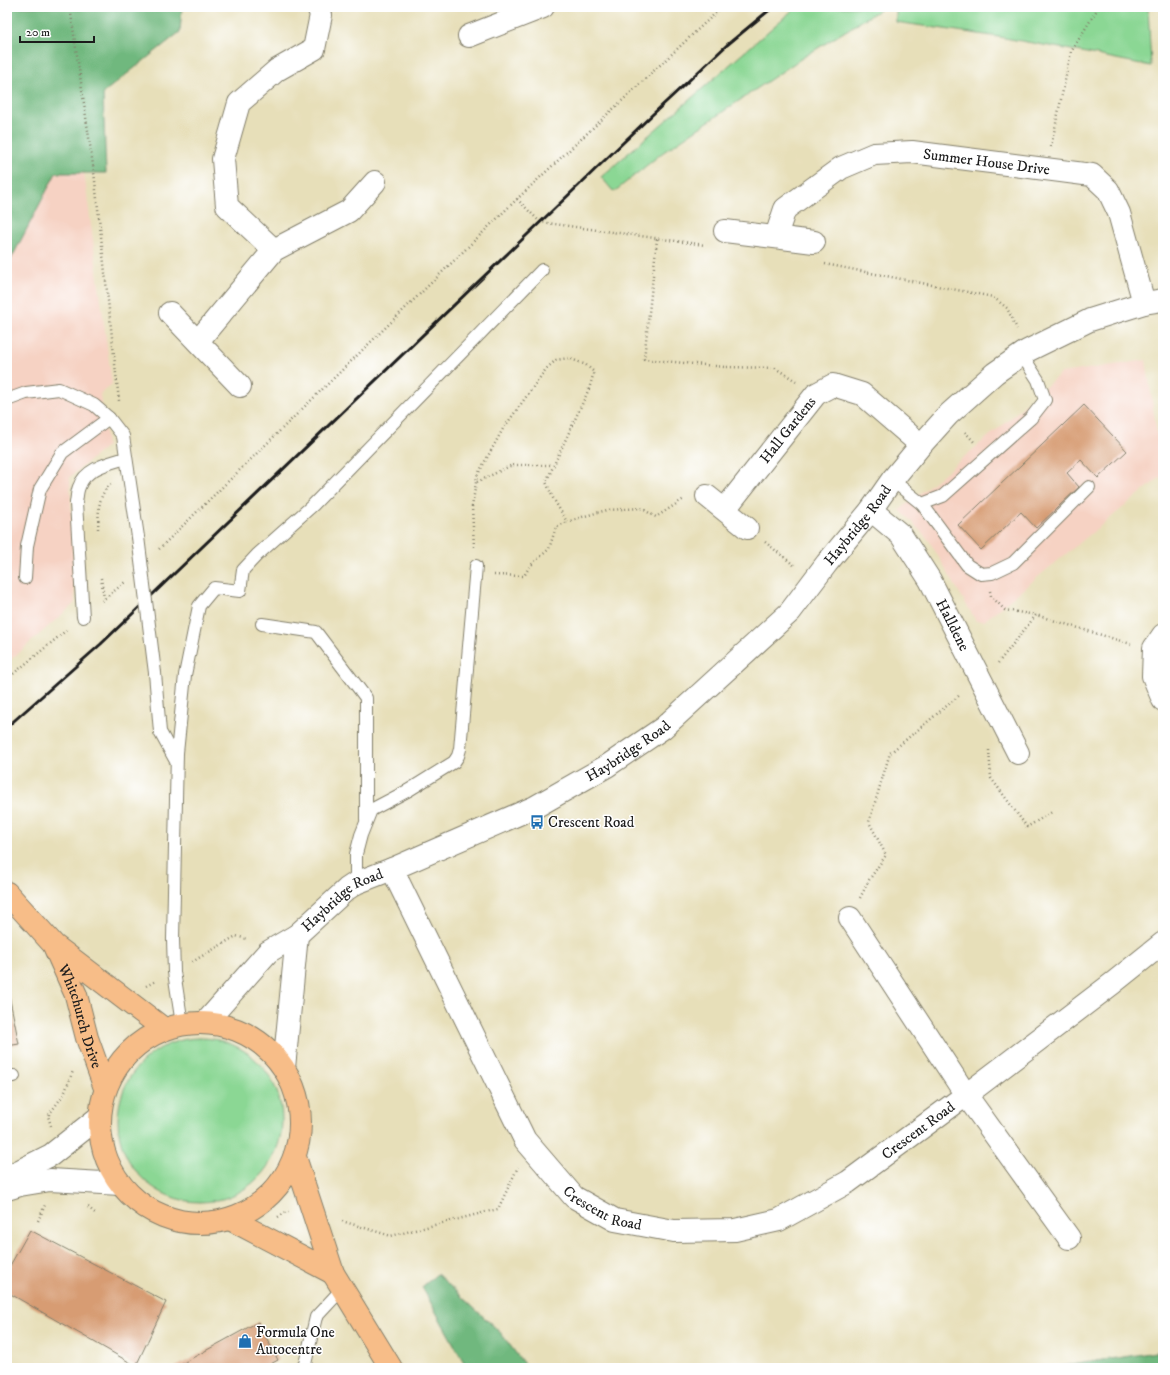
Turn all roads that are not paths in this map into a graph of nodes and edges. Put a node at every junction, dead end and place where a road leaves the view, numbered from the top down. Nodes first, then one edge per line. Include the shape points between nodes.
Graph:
1 (318, 7) edge
2 (543, 7) edge
3 (469, 36) dead end
4 (375, 182) dead end
5 (725, 231) dead end
6 (776, 236) junction
7 (814, 242) dead end
8 (274, 250) junction
9 (542, 270) dead end
10 (1153, 301) edge
11 (170, 313) dead end
12 (198, 341) junction
13 (1022, 355) junction
14 (240, 386) dead end
15 (7, 400) edge
16 (109, 418) junction
17 (921, 445) junction
18 (126, 458) junction
19 (892, 480) junction
20 (1089, 487) dead end
21 (708, 496) road end
22 (922, 504) junction
23 (725, 510) junction
24 (871, 510) junction
25 (747, 528) road end
26 (475, 570) road end
27 (25, 578) dead end
28 (83, 616) road end
29 (262, 624) dead end
30 (1158, 643) edge
31 (1163, 700) edge
32 (1018, 753) dead end
33 (176, 762) junction
34 (366, 822) junction
35 (392, 870) junction
36 (356, 883) junction
37 (8, 895) edge
38 (850, 918) road end
39 (297, 935) junction
40 (1163, 943) edge
41 (54, 945) junction
42 (206, 1022) junction
43 (173, 1027) junction
44 (284, 1068) junction
45 (105, 1088) junction
46 (966, 1095) junction
47 (99, 1117) junction
48 (295, 1156) junction
49 (7, 1177) edge
50 (120, 1184) junction
51 (7, 1189) edge
52 (230, 1219) junction
53 (1069, 1238) dead end
54 (337, 1281) junction
55 (302, 1368) edge
56 (391, 1368) edge

1 - 8 street via 321,15 314,50 277,70 239,103 223,159 226,206
2 - 3 street
4 - 8 street via 349,211
5 - 6 street
6 - 7 street
6 - 10 street, Summer House Drive via 785,209 841,168 874,154 912,152 1092,174 1108,190
8 - 12 street
9 - 33 lane via 313,505 257,555 243,570 240,591 214,588 199,606 185,675
10 - 13 street, Haybridge Road via 1090,320
11 - 12 street
12 - 14 street
13 - 17 street, Haybridge Road via 995,373 949,414
13 - 22 lane via 1038,380 1045,400 1031,418 943,496
15 - 16 lane via 26,393 59,389 94,405
16 - 18 lane via 123,436
16 - 27 lane via 62,453 40,489 27,546
17 - 19 street, Haybridge Road
17 - 23 street, Hall Gardens via 862,394 833,385 816,394
18 - 28 lane via 98,467 83,478 79,487 76,502
18 - 33 lane, bridge via 155,673 160,732
19 - 22 lane, Haybridge Road
19 - 24 street, Haybridge Road
20 - 22 lane, Haybridge Road via 1013,563 992,574 981,574 968,565
21 - 23 street
23 - 25 street
24 - 32 street, Halldene via 901,535 930,580
24 - 35 street, Haybridge Road via 826,563 790,612 663,728 607,766 535,807
26 - 34 lane via 458,756 454,762 409,790 371,810
29 - 34 lane via 316,632 366,698
30 - 31 street via 1153,676
33 - 43 lane
34 - 36 lane via 356,854
35 - 36 street, Haybridge Road
35 - 46 street, Crescent Road via 525,1140 574,1197 615,1220 674,1231 735,1230 779,1220 848,1182
36 - 39 street, Haybridge Road
37 - 41 main road, Whitchurch Drive
38 - 46 street, Crescent Road
39 - 42 street, Haybridge Road via 268,952
39 - 44 street
40 - 46 street, Crescent Road
41 - 43 main road, Whitchurch Drive
41 - 45 main road, Whitchurch Drive via 76,994 87,1038
42 - 43 main road
42 - 44 main road via 236,1029 263,1045
43 - 45 main road via 128,1052
44 - 48 main road via 296,1095 300,1129
45 - 47 main road
46 - 53 street, Crescent Road
47 - 49 street via 51,1155
47 - 50 main road via 104,1153
48 - 52 main road via 280,1184 264,1200
48 - 54 main road
50 - 51 street via 50,1180
50 - 52 main road via 145,1208 187,1223
52 - 54 main road
54 - 55 lane via 316,1317
54 - 56 main road

